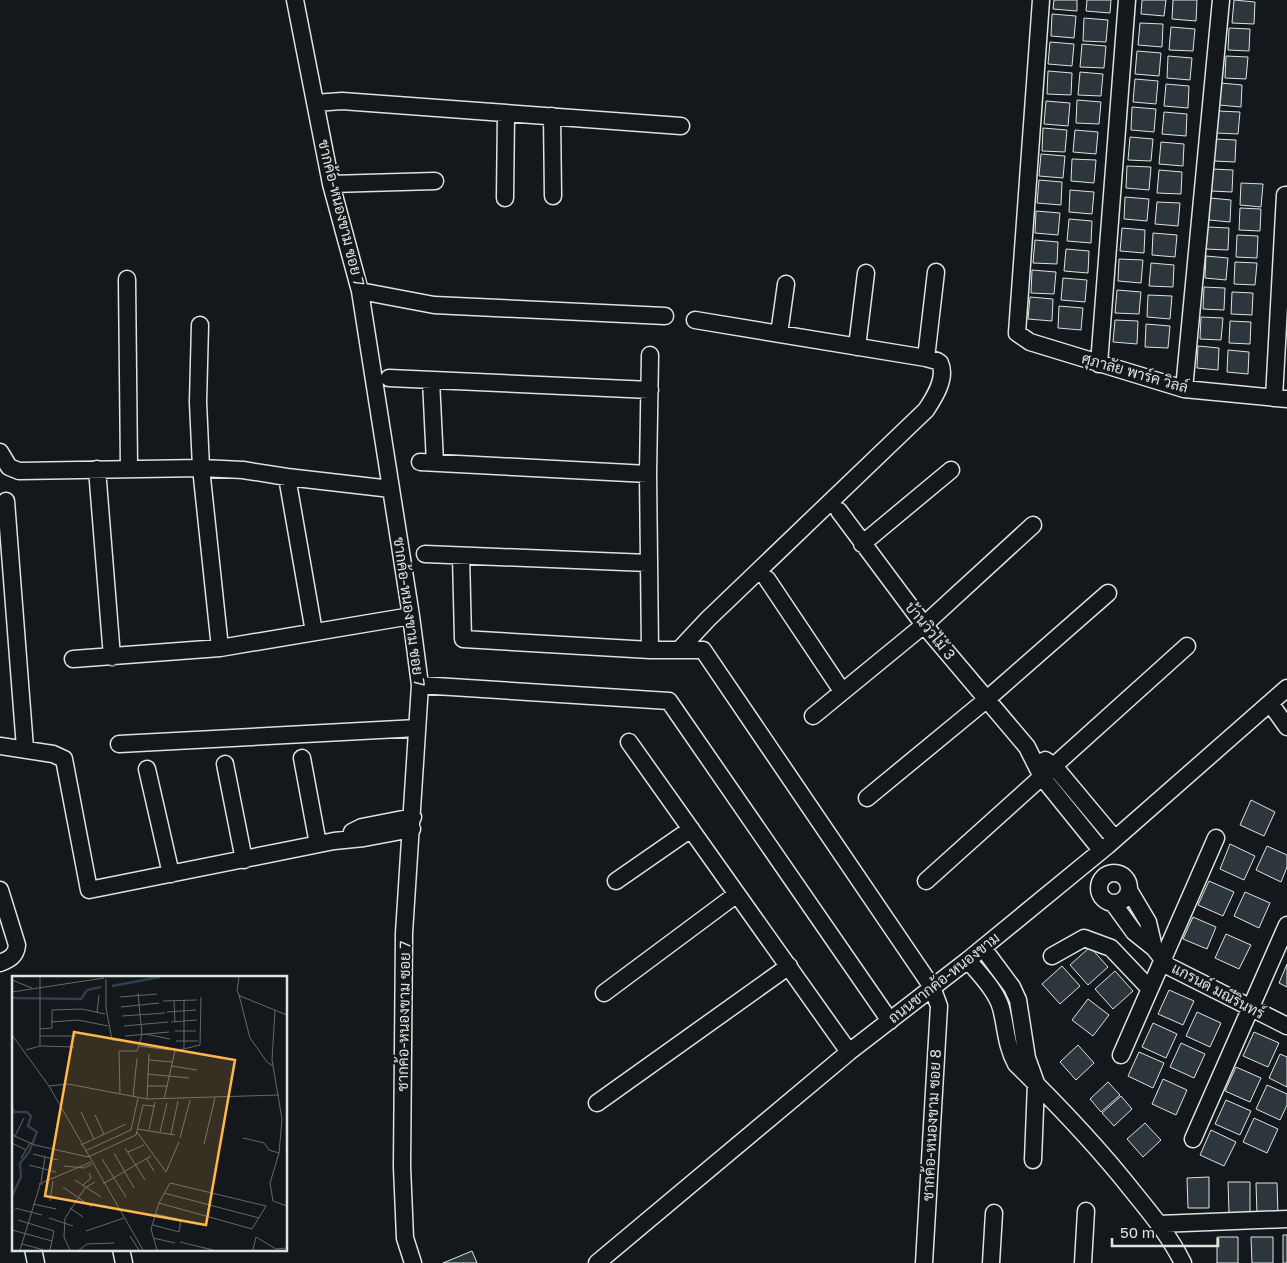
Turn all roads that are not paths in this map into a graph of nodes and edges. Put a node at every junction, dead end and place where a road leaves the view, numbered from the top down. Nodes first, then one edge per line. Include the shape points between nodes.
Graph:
1 (295, 0) edge
2 (1041, 0) edge
3 (1128, 0) edge
4 (1221, 0) edge
5 (316, 103) junction
6 (506, 113) junction
7 (552, 116) junction
8 (681, 126) dead end
9 (436, 182) dead end
10 (331, 184) junction
11 (1287, 195) edge
12 (554, 196) dead end
13 (506, 198) dead end
14 (936, 272) dead end
15 (866, 273) dead end
16 (127, 278) dead end
17 (786, 284) dead end
18 (360, 292) junction
19 (665, 316) dead end
20 (695, 320) dead end
21 (200, 325) dead end
22 (779, 334) junction
23 (857, 347) junction
24 (650, 355) dead end
25 (926, 358) junction
26 (1099, 364) junction
27 (389, 378) dead end
28 (430, 380) junction
29 (1184, 389) junction
30 (650, 390) junction
31 (1280, 398) edge
32 (3, 463) edge
33 (129, 468) junction
34 (200, 468) junction
35 (97, 469) junction
36 (951, 470) dead end
37 (648, 474) junction
38 (287, 477) junction
39 (391, 489) junction
40 (6, 500) dead end
41 (839, 511) dead end
42 (1033, 525) dead end
43 (862, 544) junction
44 (425, 554) dead end
45 (461, 556) junction
46 (648, 563) junction
47 (767, 579) dead end
48 (1108, 593) dead end
49 (411, 616) junction
50 (924, 625) junction
51 (314, 632) junction
52 (1187, 646) dead end
53 (220, 648) junction
54 (650, 650) junction
55 (679, 650) junction
56 (112, 657) junction
57 (73, 659) dead end
58 (420, 685) junction
59 (1287, 688) edge
60 (842, 691) junction
61 (986, 700) junction
62 (1270, 703) junction
63 (813, 716) dead end
64 (1287, 727) edge
65 (417, 728) junction
66 (629, 742) dead end
67 (119, 744) dead end
68 (0, 746) edge
69 (1026, 747) junction
70 (25, 748) junction
71 (302, 758) dead end
72 (225, 764) dead end
73 (1054, 766) junction
74 (147, 769) dead end
75 (1042, 777) junction
76 (867, 798) dead end
77 (412, 823) junction
78 (691, 828) junction
79 (1216, 838) dead end
80 (326, 842) junction
81 (1108, 845) junction
82 (244, 860) junction
83 (1073, 873) junction
84 (1115, 873) junction
85 (171, 874) junction
86 (616, 880) dead end
87 (926, 881) dead end
88 (1099, 886) junction
89 (0, 890) edge
90 (1129, 890) junction
91 (737, 894) junction
92 (1113, 903) junction
93 (1287, 925) edge
94 (983, 948) junction
95 (1158, 954) junction
96 (1052, 956) dead end
97 (968, 960) junction
98 (0, 963) edge
99 (789, 966) junction
100 (932, 987) junction
101 (1150, 989) junction
102 (604, 993) dead end
103 (1250, 1008) junction
104 (890, 1021) junction
105 (1287, 1026) edge
106 (849, 1052) junction
107 (1121, 1055) dead end
108 (1036, 1083) junction
109 (597, 1103) dead end
110 (1193, 1139) dead end
111 (1033, 1160) dead end
112 (1086, 1211) dead end
113 (994, 1213) dead end
114 (1287, 1219) edge
115 (1160, 1224) junction
116 (33, 1250) edge
117 (121, 1250) edge
118 (36, 1263) edge
119 (124, 1263) edge
120 (413, 1263) edge
121 (597, 1263) edge
122 (924, 1263) edge
123 (991, 1263) edge
124 (1083, 1263) edge
125 (1183, 1263) edge

1 - 5 street, ชากค้อ-หนองขาม ซอย 7
2 - 26 street, ศุภาลัย พาร์ค วิลล์ via 1016,333 1030,342
3 - 26 street
4 - 29 street
5 - 6 street via 342,100
5 - 10 street, ชากค้อ-หนองขาม ซอย 7
6 - 7 street
6 - 13 street
7 - 8 street
7 - 12 street
9 - 10 street
10 - 18 street, ชากค้อ-หนองขาม ซอย 7
11 - 31 street
14 - 25 street
15 - 23 street
16 - 33 street
17 - 22 street
18 - 19 street via 434,304
18 - 39 street, ชากค้อ-หนองขาม ซอย 7
20 - 22 street
21 - 34 street
22 - 23 street
23 - 25 street
24 - 30 street
25 - 55 street via 940,363 942,372 938,389 926,410
26 - 29 street, ศุภาลัย พาร์ค วิลล์
27 - 28 street
28 - 30 street
28 - 37 street via 427,463
29 - 31 street, ศุภาลัย พาร์ค วิลล์
30 - 37 street
32 - 35 street via 19,471
33 - 34 street
33 - 35 street
34 - 38 street
34 - 53 street
35 - 56 street
36 - 43 street
37 - 46 street
38 - 39 street
38 - 51 street
39 - 49 street, ชากค้อ-หนองขาม ซอย 7
40 - 70 street
41 - 43 street, บ้านวิวไม้ 3
42 - 50 street
43 - 50 street, บ้านวิวไม้ 3
44 - 45 street
45 - 46 street
45 - 54 street via 463,639
46 - 54 street
47 - 60 street
48 - 61 street
49 - 51 street
49 - 58 street, ชากค้อ-หนองขาม ซอย 7
50 - 60 street
50 - 61 street, บ้านวิวไม้ 3
51 - 53 street
52 - 73 street
53 - 56 street
54 - 55 street
55 - 100 street, ชากค้อ-หนองขาม ซอย 8 via 703,650
56 - 57 street
58 - 65 street, ชากค้อ-หนองขาม ซอย 7
58 - 104 street via 669,701
59 - 62 street, ถนนชากค้อ-หนองขาม
60 - 63 street
61 - 69 street, บ้านวิวไม้ 3
61 - 76 street
62 - 64 street
62 - 81 street, ถนนชากค้อ-หนองขาม
65 - 67 street
65 - 77 street, ชากค้อ-หนองขาม ซอย 7
66 - 78 street
68 - 70 street
69 - 73 street, บ้านวิวไม้ 3
69 - 75 street, บ้านวิวไม้ 3
70 - 85 street via 64,759 89,890
71 - 80 street
72 - 82 street
73 - 75 street
73 - 81 street, บ้านวิวไม้ 3
74 - 85 street
75 - 81 street, บ้านวิวไม้ 3
75 - 87 street
77 - 80 street via 364,838
77 - 120 street, ชากค้อ-หนองขาม ซอย 7 via 404,933 402,1167 405,1238
78 - 86 street
78 - 91 street
79 - 95 street
80 - 82 street
81 - 83 street, ถนนชากค้อ-หนองขาม
81 - 84 street
82 - 85 street
83 - 88 street
83 - 94 street, ถนนชากค้อ-หนองขาม
84 - 88 street via 1101,879
84 - 90 street via 1128,882
88 - 92 street via 1100,894
89 - 98 street via 17,945 16,953
90 - 92 street via 1120,902
90 - 95 street via 1148,922
91 - 99 street
91 - 102 street
92 - 95 street, แกรนด์ มณีรินทร์ via 1134,932
93 - 103 street
94 - 97 street, ถนนชากค้อ-หนองขาม
94 - 108 street via 1018,1000 1027,1058
95 - 101 street
95 - 103 street, แกรนด์ มณีรินทร์ via 1168,966
96 - 101 street via 1084,938 1111,948
97 - 100 street, ถนนชากค้อ-หนองขาม
97 - 108 street via 1000,1007 1010,1053 1016,1064
99 - 106 street
99 - 109 street
100 - 104 street, ถนนชากค้อ-หนองขาม
100 - 122 street, ชากค้อ-หนองขาม ซอย 8 via 939,1006
101 - 107 street
103 - 105 street, แกรนด์ มณีรินทร์
103 - 110 street
104 - 106 street, ถนนชากค้อ-หนองขาม
106 - 121 street, ถนนชากค้อ-หนองขาม
108 - 111 street
108 - 115 street via 1107,1158
112 - 124 street
113 - 123 street
114 - 115 street
115 - 125 street
116 - 118 street
117 - 119 street

